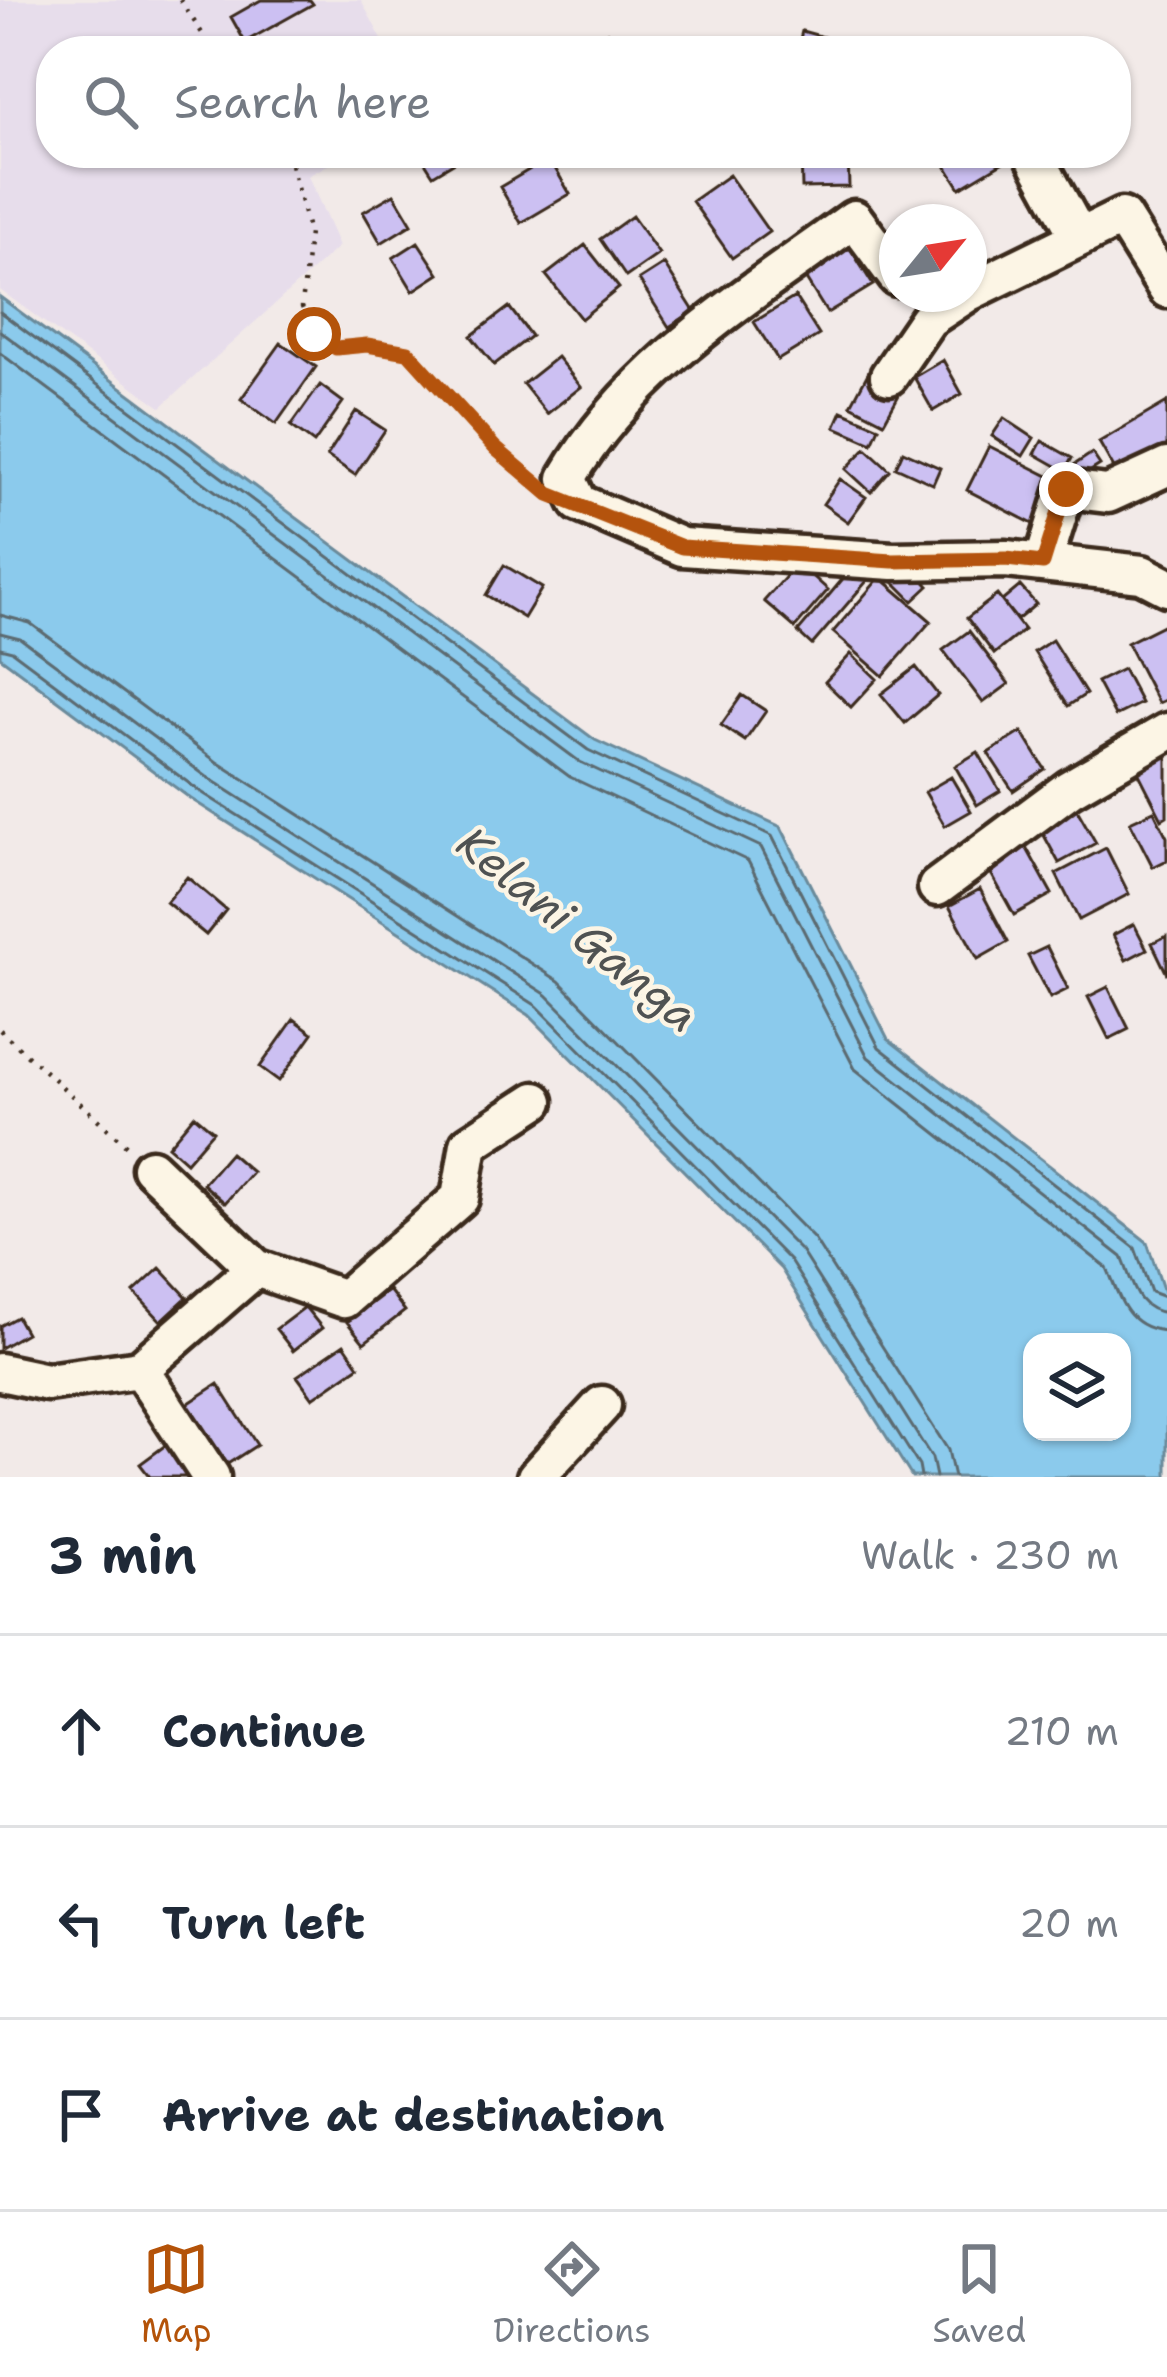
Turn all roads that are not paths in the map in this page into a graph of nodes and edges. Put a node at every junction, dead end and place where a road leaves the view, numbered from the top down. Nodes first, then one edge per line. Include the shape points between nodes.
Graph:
1 (1042, 168) edge
2 (1079, 237) junction
3 (879, 253) edge
4 (987, 283) edge
5 (1167, 289) edge
6 (927, 317) edge
7 (889, 376) dead end
8 (1167, 466) edge
9 (1043, 563) junction
10 (1167, 587) edge
11 (1167, 732) edge
12 (938, 886) dead end
13 (535, 1101) dead end
14 (151, 1168) road end
15 (256, 1268) junction
16 (140, 1369) junction
17 (0, 1372) edge
18 (602, 1405) dead end
19 (211, 1477) edge
20 (536, 1477) edge

1 - 2 street
2 - 4 street
2 - 5 street via 1122,218
3 - 9 street via 854,219 677,348 592,435 568,478 579,503 682,547
6 - 7 street
8 - 9 street via 1108,494 1066,489
9 - 10 street via 1142,574
11 - 12 street via 1069,789
13 - 15 street via 469,1144 460,1198 344,1299
14 - 15 street
15 - 16 street
16 - 17 street via 47,1382
16 - 19 street
18 - 20 street

